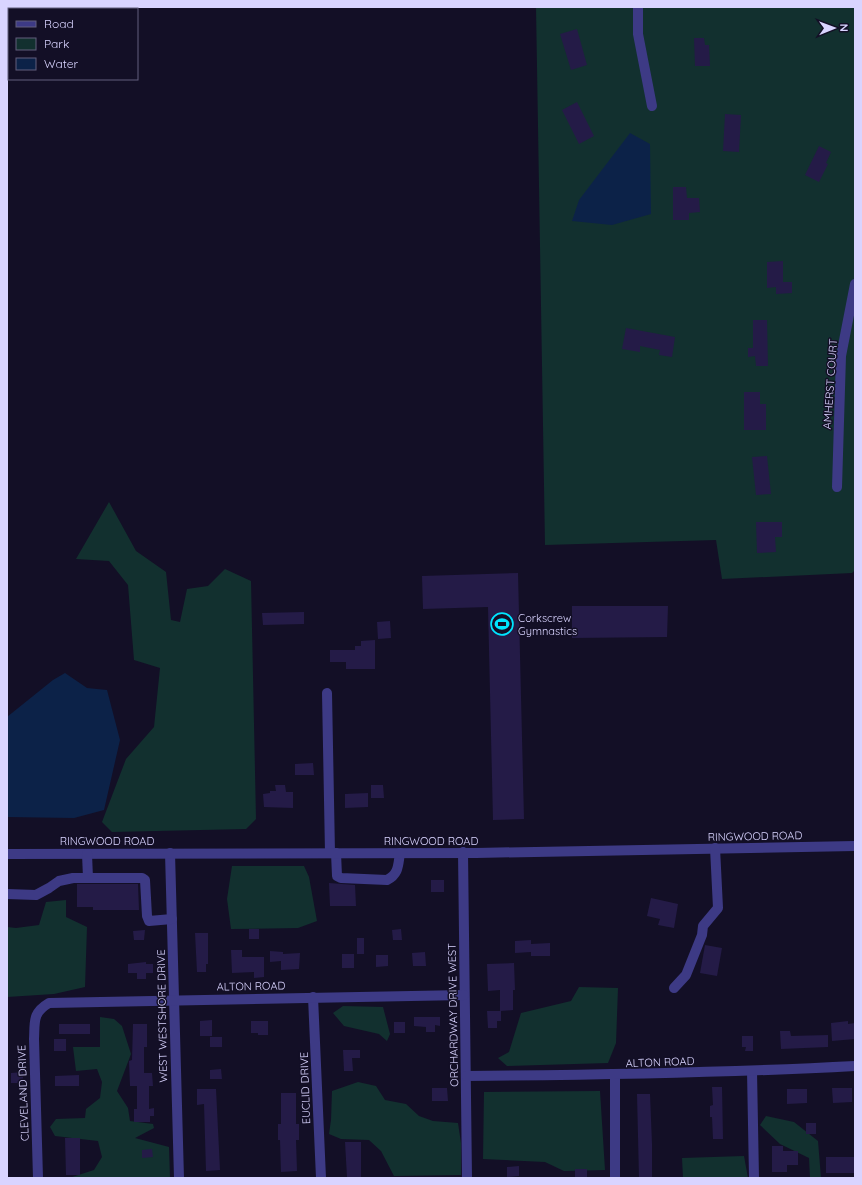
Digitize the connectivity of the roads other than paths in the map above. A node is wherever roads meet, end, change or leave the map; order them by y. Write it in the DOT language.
graph roads {
  1 [pos="638,7"];
  2 [pos="652,106"];
  3 [pos="855,284"];
  4 [pos="837,487"];
  5 [pos="327,693"];
  6 [pos="855,846"];
  7 [pos="715,848"];
  8 [pos="463,852"];
  9 [pos="170,853"];
  10 [pos="333,853"];
  11 [pos="400,853"];
  12 [pos="7,854"];
  13 [pos="87,854"];
  14 [pos="88,878"];
  15 [pos="7,894"];
  16 [pos="172,918"];
  17 [pos="674,988"];
  18 [pos="464,995"];
  19 [pos="313,997"];
  20 [pos="173,1000"];
  21 [pos="40,1008"];
  22 [pos="855,1066"];
  23 [pos="752,1071"];
  24 [pos="615,1075"];
  25 [pos="466,1076"];
  26 [pos="38,1178"];
  27 [pos="179,1178"];
  28 [pos="321,1178"];
  29 [pos="467,1178"];
  30 [pos="615,1178"];
  31 [pos="754,1178"];
  1 -- 2 [label="street"];
  3 -- 4 [label="street, AMHERST COURT"];
  5 -- 10 [label="street"];
  6 -- 7 [label="street, RINGWOOD ROAD"];
  7 -- 8 [label="street, RINGWOOD ROAD"];
  7 -- 17 [label="street"];
  8 -- 11 [label="street, RINGWOOD ROAD"];
  8 -- 18 [label="street, ORCHARDWAY DRIVE WEST"];
  9 -- 10 [label="street, RINGWOOD ROAD"];
  9 -- 13 [label="street, RINGWOOD ROAD"];
  9 -- 16 [label="street, WEST WESTSHORE DRIVE"];
  10 -- 11 [label="street, RINGWOOD ROAD"];
  10 -- 11 [label="street"];
  12 -- 13 [label="street, RINGWOOD ROAD"];
  13 -- 14 [label="street"];
  14 -- 15 [label="street"];
  14 -- 16 [label="street"];
  16 -- 20 [label="street, WEST WESTSHORE DRIVE"];
  18 -- 19 [label="street, ALTON ROAD"];
  18 -- 25 [label="street, ORCHARDWAY DRIVE WEST"];
  19 -- 20 [label="street, ALTON ROAD"];
  19 -- 28 [label="street, EUCLID DRIVE"];
  20 -- 21 [label="street, ALTON ROAD"];
  20 -- 27 [label="street, WEST WESTSHORE DRIVE"];
  21 -- 26 [label="street, CLEVELAND DRIVE"];
  22 -- 23 [label="street, ALTON ROAD"];
  23 -- 24 [label="street, ALTON ROAD"];
  23 -- 31 [label="street"];
  24 -- 25 [label="street, ALTON ROAD"];
  24 -- 30 [label="street"];
  25 -- 29 [label="street, ORCHARDWAY DRIVE WEST"];
}
